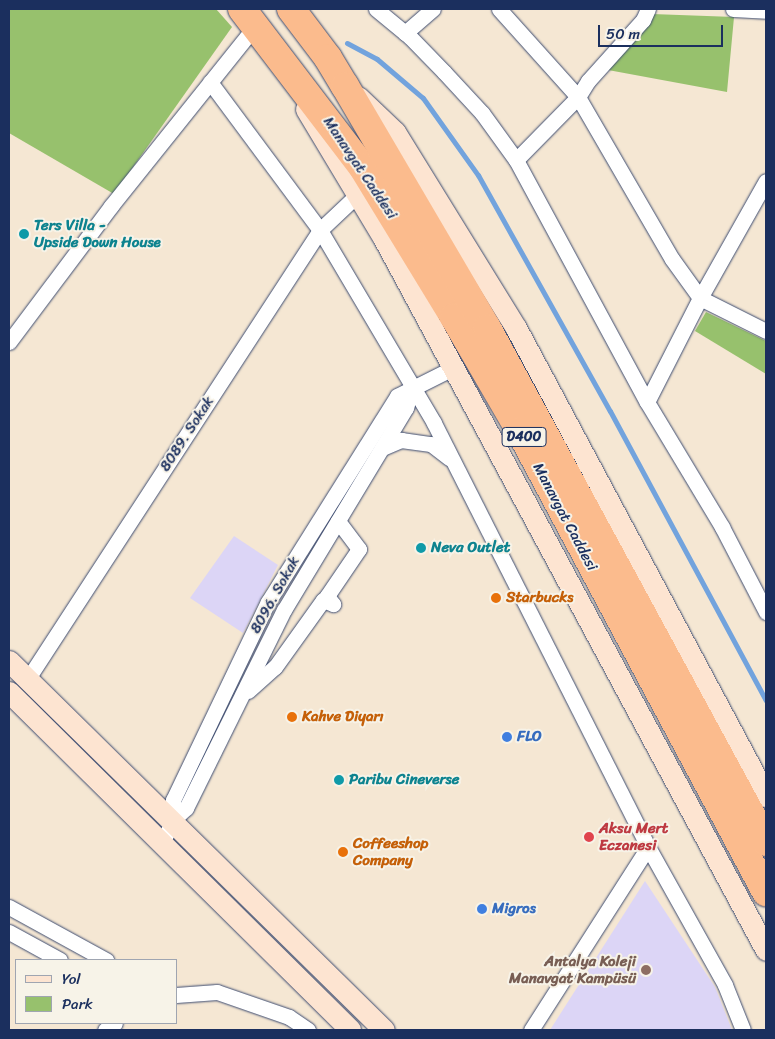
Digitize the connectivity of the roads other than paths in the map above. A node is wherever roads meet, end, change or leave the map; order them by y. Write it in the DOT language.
graph roads {
  1 [pos="291,9"];
  2 [pos="376,9"];
  3 [pos="433,9"];
  4 [pos="499,9"];
  5 [pos="648,9"];
  6 [pos="734,9"];
  7 [pos="766,11"];
  8 [pos="248,17"];
  9 [pos="405,33"];
  10 [pos="290,70"];
  11 [pos="210,82"];
  12 [pos="345,86"];
  13 [pos="578,97"];
  14 [pos="516,160"];
  15 [pos="766,169"];
  16 [pos="766,181"];
  17 [pos="357,195"];
  18 [pos="320,230"];
  19 [pos="700,298"];
  20 [pos="766,331"];
  21 [pos="9,342"];
  22 [pos="453,368"];
  23 [pos="413,389"];
  24 [pos="647,402"];
  25 [pos="382,448"];
  26 [pos="453,462"];
  27 [pos="338,521"];
  28 [pos="765,602"];
  29 [pos="9,661"];
  30 [pos="27,680"];
  31 [pos="241,697"];
  32 [pos="11,699"];
  33 [pos="766,796"];
  34 [pos="173,820"];
  35 [pos="766,842"];
  36 [pos="161,845"];
  37 [pos="648,848"];
  38 [pos="766,891"];
  39 [pos="9,907"];
  40 [pos="9,932"];
  41 [pos="763,944"];
  42 [pos="58,959"];
  43 [pos="104,959"];
  44 [pos="766,962"];
  45 [pos="178,995"];
  46 [pos="308,1030"];
  47 [pos="350,1030"];
  48 [pos="384,1030"];
  49 [pos="531,1030"];
  50 [pos="743,1030"];
  1 -- 12 [label="highway, Manavgat Caddesi / D400"];
  2 -- 9 [label="street"];
  3 -- 9 [label="street"];
  4 -- 13 [label="street"];
  5 -- 13 [label="street"];
  6 -- 7 [label="street"];
  8 -- 10 [label="highway, Manavgat Caddesi / D400"];
  8 -- 11 [label="street"];
  9 -- 14 [label="street"];
  10 -- 17 [label="street"];
  10 -- 38 [label="highway, Manavgat Caddesi / D400"];
  11 -- 18 [label="street"];
  11 -- 21 [label="street"];
  12 -- 33 [label="street"];
  12 -- 35 [label="highway, Manavgat Caddesi / D400"];
  13 -- 14 [label="street"];
  13 -- 19 [label="street"];
  14 -- 24 [label="street"];
  15 -- 16 [label="street"];
  16 -- 19 [label="street"];
  17 -- 18 [label="street, 8089. Sokak"];
  17 -- 22 [label="street"];
  18 -- 23 [label="street"];
  18 -- 30 [label="street, 8089. Sokak"];
  19 -- 20 [label="street"];
  19 -- 24 [label="street"];
  22 -- 23 [label="street, 8096. Sokak"];
  22 -- 41 [label="street"];
  23 -- 25 [label="street, 8096. Sokak"];
  23 -- 26 [label="street"];
  23 -- 34 [label="street, 8096. Sokak"];
  24 -- 28 [label="street"];
  25 -- 26 [label="street"];
  25 -- 27 [label="street, 8096. Sokak"];
  26 -- 37 [label="street"];
  27 -- 31 [label="street, 8096. Sokak"];
  27 -- 31 [label="street"];
  29 -- 30 [label="street"];
  30 -- 34 [label="street"];
  31 -- 34 [label="street, 8096. Sokak"];
  32 -- 36 [label="street"];
  34 -- 36 [label="street, 8096. Sokak"];
  34 -- 48 [label="street"];
  36 -- 47 [label="street"];
  37 -- 49 [label="street"];
  37 -- 50 [label="street"];
  39 -- 43 [label="street"];
  40 -- 42 [label="street"];
  41 -- 44 [label="street"];
  45 -- 46 [label="street"];
}
